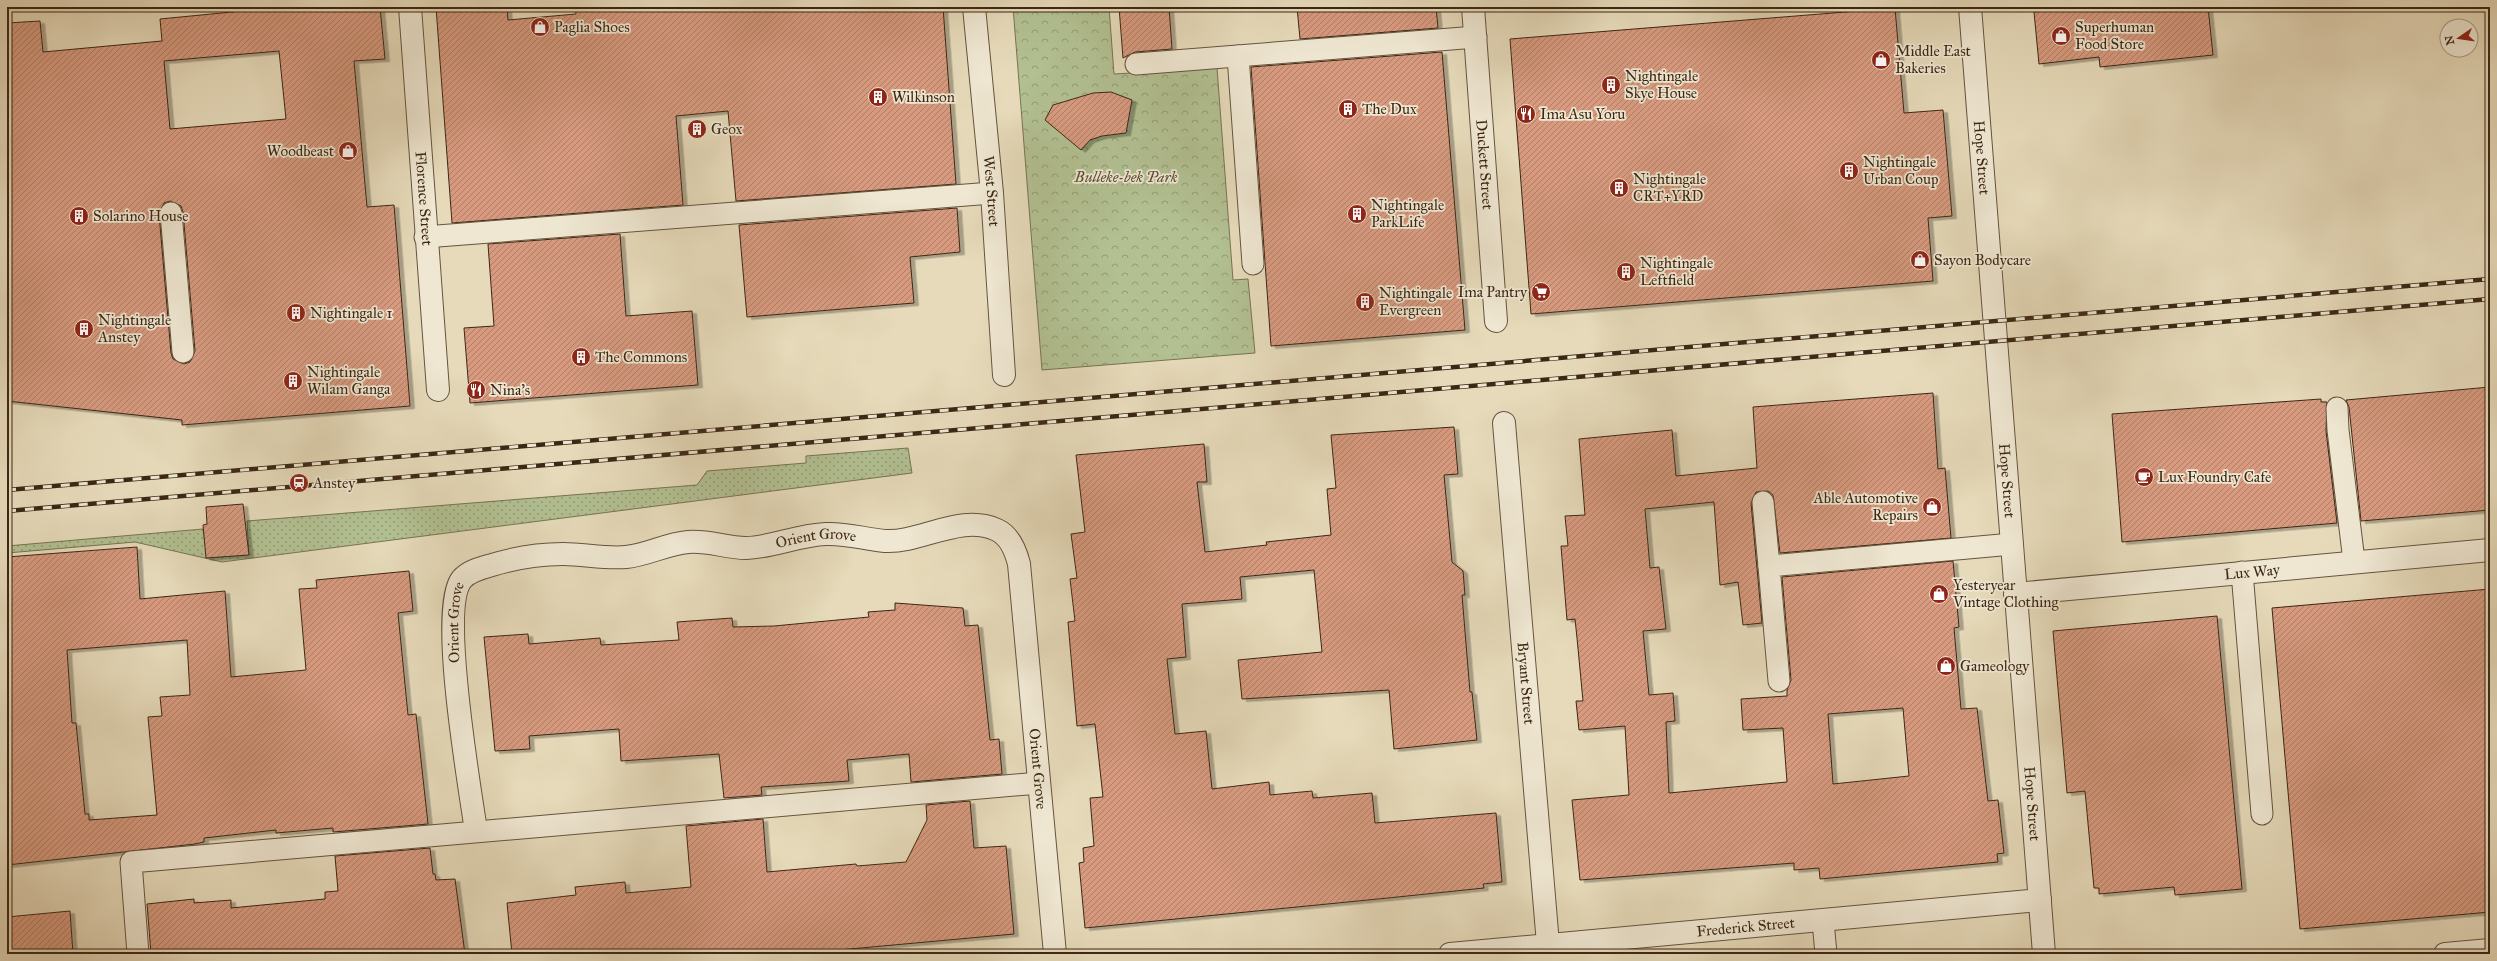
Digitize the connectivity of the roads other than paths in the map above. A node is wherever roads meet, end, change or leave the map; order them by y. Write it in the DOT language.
graph roads {
  1 [pos="410,7"];
  2 [pos="974,7"];
  3 [pos="1473,7"];
  4 [pos="1970,7"];
  5 [pos="1476,38"];
  6 [pos="1238,56"];
  7 [pos="1136,64"];
  8 [pos="992,193"];
  9 [pos="171,213"];
  10 [pos="425,237"];
  11 [pos="1253,264"];
  12 [pos="1496,321"];
  13 [pos="183,352"];
  14 [pos="1004,376"];
  15 [pos="438,390"];
  16 [pos="2337,408"];
  17 [pos="1504,423"];
  18 [pos="1763,502"];
  19 [pos="2012,544"];
  20 [pos="2490,550"];
  21 [pos="2354,561"];
  22 [pos="1769,566"];
  23 [pos="2242,572"];
  24 [pos="2015,594"];
  25 [pos="1779,681"];
  26 [pos="1039,783"];
  27 [pos="2262,814"];
  28 [pos="476,831"];
  29 [pos="2040,900"];
  30 [pos="1823,921"];
  31 [pos="1548,944"];
  32 [pos="2490,950"];
  33 [pos="138,954"];
  34 [pos="1055,954"];
  35 [pos="1450,954"];
  36 [pos="1826,954"];
  37 [pos="2044,954"];
  38 [pos="2445,954"];
  1 -- 10 [label="street, Florence Street"];
  2 -- 8 [label="street, West Street"];
  3 -- 5 [label="street, Duckett Street"];
  4 -- 19 [label="street, Hope Street"];
  5 -- 6 [label="lane"];
  5 -- 12 [label="street, Duckett Street"];
  6 -- 7 [label="lane"];
  6 -- 11 [label="lane"];
  8 -- 10 [label="lane"];
  8 -- 14 [label="street, West Street"];
  9 -- 13 [label="lane"];
  10 -- 15 [label="street, Florence Street"];
  16 -- 21 [label="lane"];
  17 -- 31 [label="street, Bryant Street"];
  18 -- 22 [label="lane"];
  19 -- 22 [label="lane"];
  19 -- 24 [label="street, Hope Street"];
  20 -- 21 [label="street, Lux Way"];
  21 -- 23 [label="street, Lux Way"];
  22 -- 25 [label="lane"];
  23 -- 24 [label="street, Lux Way"];
  23 -- 27 [label="lane"];
  24 -- 29 [label="street, Hope Street"];
  26 -- 28 [label="lane"];
  26 -- 28 [label="street, Orient Grove"];
  26 -- 34 [label="street, Orient Grove"];
  28 -- 33 [label="lane"];
  29 -- 30 [label="street, Frederick Street"];
  29 -- 37 [label="street, Hope Street"];
  30 -- 31 [label="street, Frederick Street"];
  30 -- 36 [label="lane"];
  31 -- 35 [label="street, Frederick Street"];
  32 -- 38 [label="street"];
}
